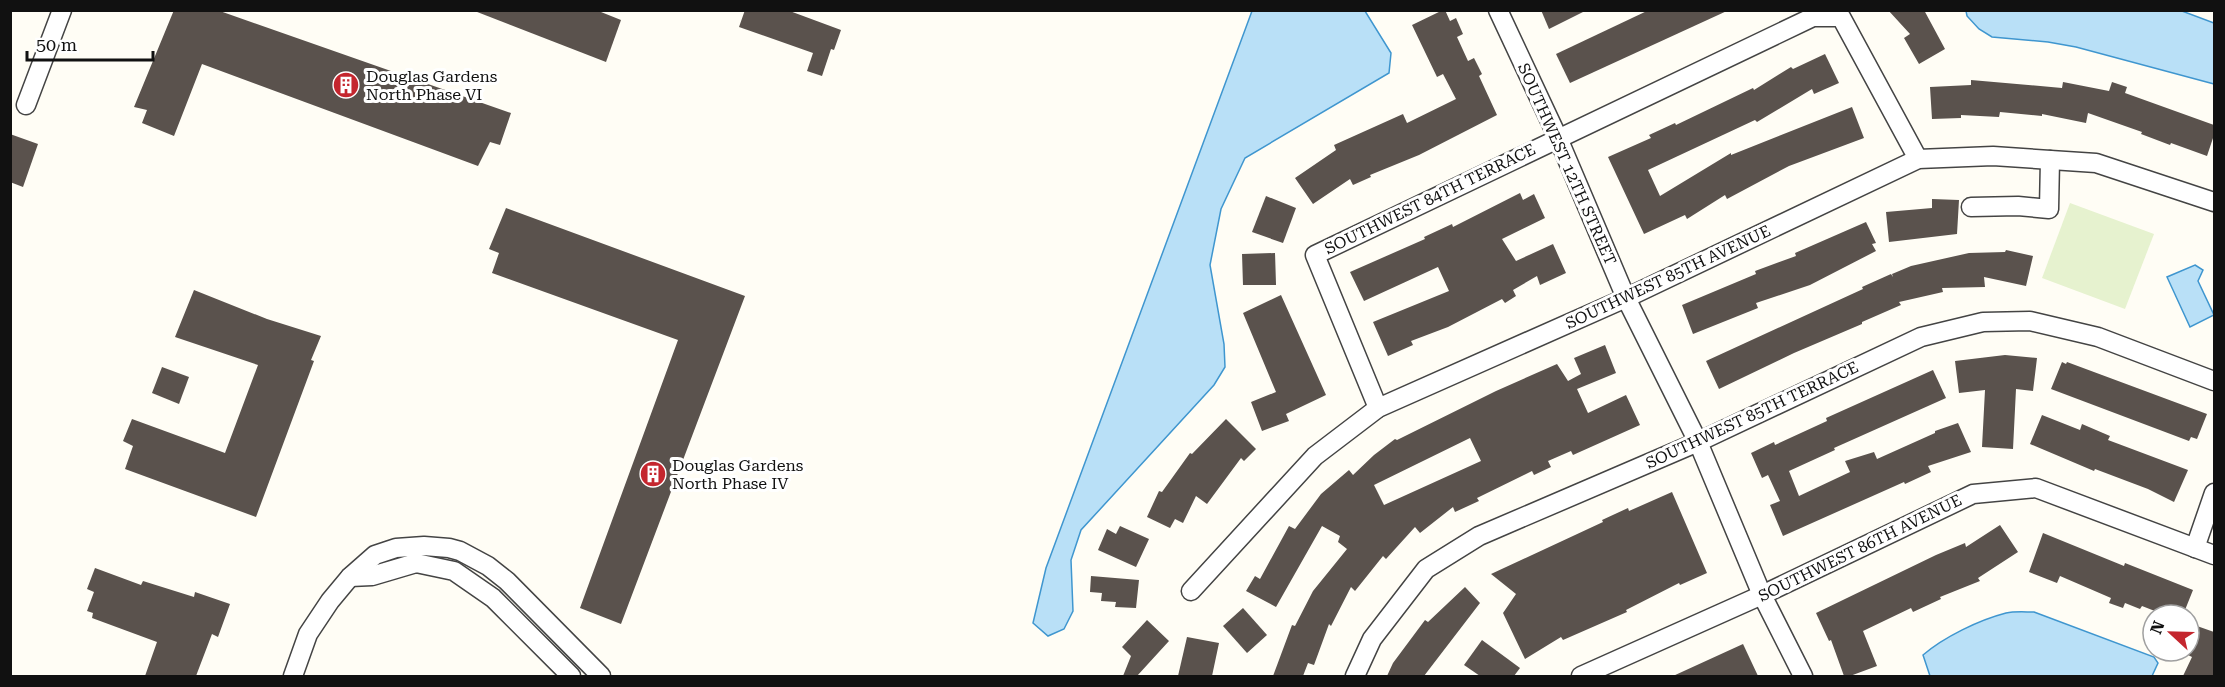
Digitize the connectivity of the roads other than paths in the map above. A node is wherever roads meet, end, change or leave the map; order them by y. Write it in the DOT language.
graph roads {
  1 [pos="62,10"];
  2 [pos="1498,10"];
  3 [pos="26,105"];
  4 [pos="1558,138"];
  5 [pos="1918,159"];
  6 [pos="2050,160"];
  7 [pos="2214,202"];
  8 [pos="1971,207"];
  9 [pos="1626,298"];
  10 [pos="2214,381"];
  11 [pos="1378,408"];
  12 [pos="1698,442"];
  13 [pos="2214,493"];
  14 [pos="2195,548"];
  15 [pos="425,555"];
  16 [pos="2214,555"];
  17 [pos="1191,591"];
  18 [pos="1762,595"];
  19 [pos="292,676"];
  20 [pos="570,676"];
  21 [pos="601,676"];
  22 [pos="1355,676"];
  23 [pos="1581,676"];
  24 [pos="1803,676"];
  1 -- 3 [label="street"];
  2 -- 4 [label="street, SOUTHWEST 12TH STREET"];
  4 -- 5 [label="street, SOUTHWEST 84TH TERRACE"];
  4 -- 9 [label="street, SOUTHWEST 12TH STREET"];
  4 -- 11 [label="street, SOUTHWEST 84TH TERRACE"];
  5 -- 6 [label="street, SOUTHWEST 85TH AVENUE"];
  5 -- 9 [label="street, SOUTHWEST 85TH AVENUE"];
  6 -- 7 [label="street, SOUTHWEST 85TH AVENUE"];
  6 -- 8 [label="street"];
  9 -- 11 [label="street, SOUTHWEST 85TH AVENUE"];
  9 -- 12 [label="street, SOUTHWEST 12TH STREET"];
  10 -- 12 [label="street, SOUTHWEST 85TH TERRACE"];
  11 -- 17 [label="street, SOUTHWEST 85TH AVENUE"];
  12 -- 18 [label="street, SOUTHWEST 12TH STREET"];
  12 -- 22 [label="street, SOUTHWEST 85TH TERRACE"];
  13 -- 14 [label="street"];
  14 -- 16 [label="street, SOUTHWEST 86TH AVENUE"];
  14 -- 18 [label="street, SOUTHWEST 86TH AVENUE"];
  15 -- 19 [label="street"];
  15 -- 20 [label="street"];
  15 -- 21 [label="street"];
  18 -- 23 [label="street, SOUTHWEST 86TH AVENUE"];
  18 -- 24 [label="street, SOUTHWEST 12TH STREET"];
}
